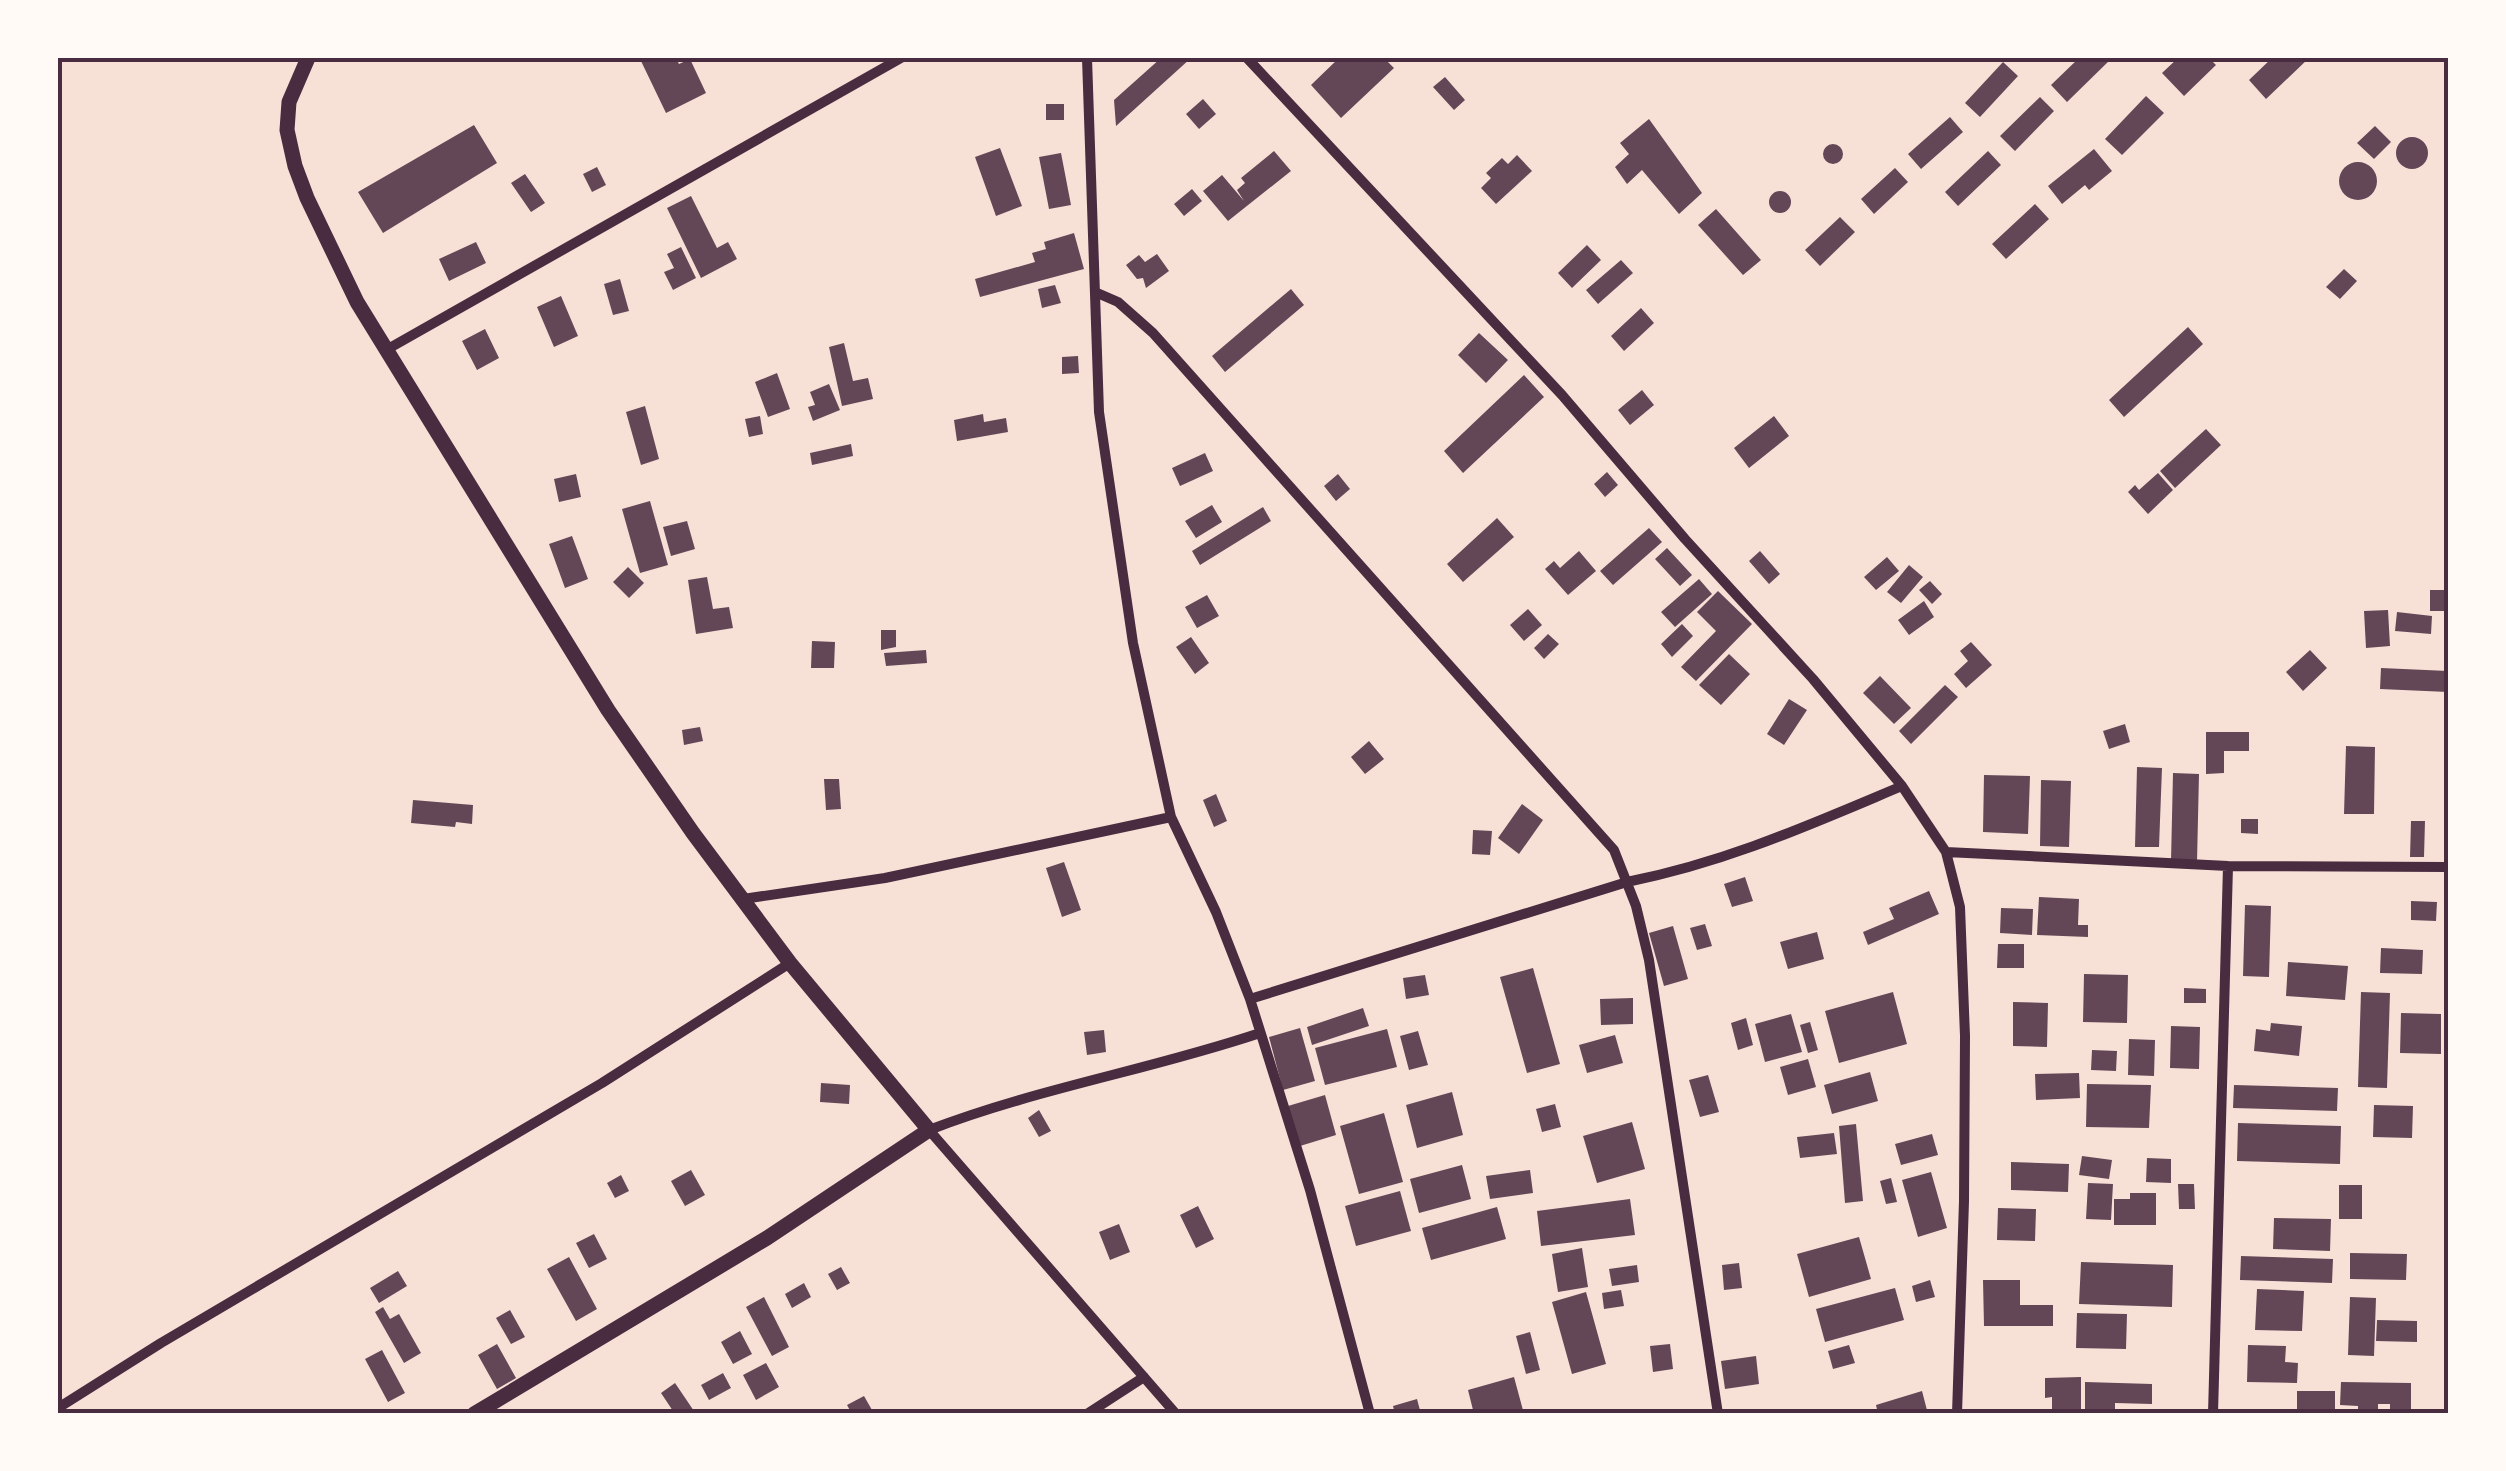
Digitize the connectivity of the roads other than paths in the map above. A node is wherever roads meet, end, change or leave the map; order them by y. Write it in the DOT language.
graph roads {
  1 [pos="308,58"];
  2 [pos="901,58"];
  3 [pos="1086,58"];
  4 [pos="1247,58"];
  5 [pos="1095,292"];
  6 [pos="386,350"];
  7 [pos="1902,786"];
  8 [pos="1171,817"];
  9 [pos="1946,852"];
  10 [pos="2228,866"];
  11 [pos="2448,867"];
  12 [pos="1627,882"];
  13 [pos="743,899"];
  14 [pos="790,963"];
  15 [pos="1250,999"];
  16 [pos="1260,1034"];
  17 [pos="929,1130"];
  18 [pos="1144,1377"];
  19 [pos="58,1408"];
  20 [pos="474,1414"];
  21 [pos="1087,1414"];
  22 [pos="1176,1414"];
  23 [pos="1370,1414"];
  24 [pos="1718,1414"];
  25 [pos="1957,1414"];
  26 [pos="2213,1414"];
  1 -- 6 [label="street"];
  2 -- 6 [label="street"];
  3 -- 5 [label="street"];
  4 -- 7 [label="street"];
  5 -- 8 [label="street"];
  5 -- 12 [label="street"];
  6 -- 13 [label="street"];
  7 -- 9 [label="street"];
  7 -- 12 [label="street"];
  8 -- 13 [label="street"];
  8 -- 15 [label="street"];
  9 -- 10 [label="street"];
  9 -- 25 [label="street"];
  10 -- 11 [label="street"];
  10 -- 26 [label="street"];
  12 -- 15 [label="street"];
  12 -- 24 [label="street"];
  13 -- 14 [label="street"];
  14 -- 17 [label="street"];
  14 -- 19 [label="street"];
  15 -- 16 [label="street"];
  16 -- 17 [label="street"];
  16 -- 23 [label="street"];
  17 -- 18 [label="street"];
  17 -- 20 [label="street"];
  18 -- 21 [label="street"];
  18 -- 22 [label="street"];
}
